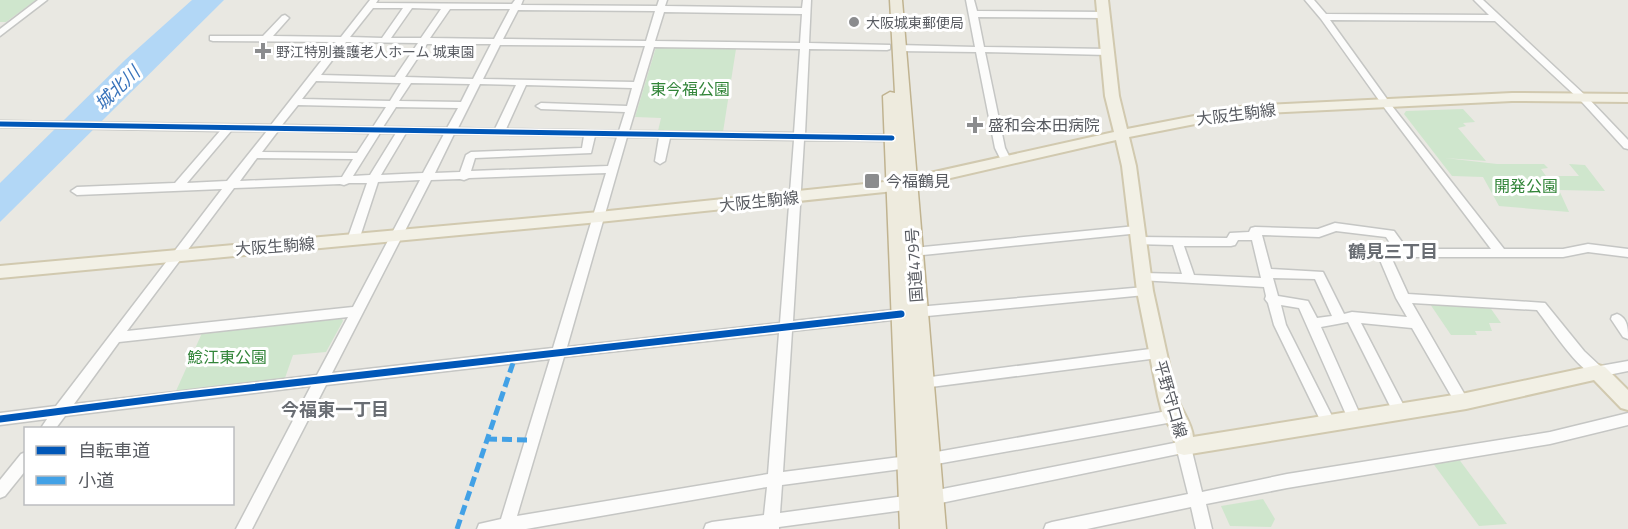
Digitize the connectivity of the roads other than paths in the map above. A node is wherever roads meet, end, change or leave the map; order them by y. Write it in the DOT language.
graph roads {
  1 [pos="43,0"];
  2 [pos="720,0"];
  3 [pos="763,0"];
  4 [pos="807,0"];
  5 [pos="885,0"];
  6 [pos="896,0"];
  7 [pos="970,0"];
  8 [pos="1309,0"];
  9 [pos="1478,0"];
  10 [pos="373,2"];
  11 [pos="481,3"];
  12 [pos="446,4"];
  13 [pos="517,4"];
  14 [pos="661,5"];
  15 [pos="409,6"];
  16 [pos="1103,7"];
  17 [pos="718,11"];
  18 [pos="806,11"];
  19 [pos="762,12"];
  20 [pos="973,14"];
  21 [pos="1324,17"];
  22 [pos="285,18"];
  23 [pos="1497,18"];
  24 [pos="0,33"];
  25 [pos="213,38"];
  26 [pos="265,39"];
  27 [pos="344,40"];
  28 [pos="385,40"];
  29 [pos="424,41"];
  30 [pos="498,43"];
  31 [pos="650,45"];
  32 [pos="805,47"];
  33 [pos="892,48"];
  34 [pos="980,50"];
  35 [pos="1108,52"];
  36 [pos="315,78"];
  37 [pos="403,80"];
  38 [pos="476,82"];
  39 [pos="522,83"];
  40 [pos="638,85"];
  41 [pos="1628,86"];
  42 [pos="1570,88"];
  43 [pos="1512,97"];
  44 [pos="1628,98"];
  45 [pos="1584,99"];
  46 [pos="296,102"];
  47 [pos="1385,103"];
  48 [pos="393,104"];
  49 [pos="465,105"];
  50 [pos="541,106"];
  51 [pos="632,109"];
  52 [pos="0,124"];
  53 [pos="228,128"];
  54 [pos="276,128"];
  55 [pos="376,130"];
  56 [pos="403,130"];
  57 [pos="451,131"];
  58 [pos="499,132"];
  59 [pos="590,134"];
  60 [pos="623,135"];
  61 [pos="665,135"];
  62 [pos="1124,135"];
  63 [pos="799,137"];
  64 [pos="892,138"];
  65 [pos="1628,146"];
  66 [pos="255,155"];
  67 [pos="361,156"];
  68 [pos="1006,160"];
  69 [pos="660,161"];
  70 [pos="613,169"];
  71 [pos="464,177"];
  72 [pos="428,178"];
  73 [pos="373,180"];
  74 [pos="344,182"];
  75 [pos="902,185"];
  76 [pos="231,186"];
  77 [pos="178,187"];
  78 [pos="77,191"];
  79 [pos="796,197"];
  80 [pos="599,217"];
  81 [pos="1255,231"];
  82 [pos="1137,235"];
  83 [pos="398,236"];
  84 [pos="353,240"];
  85 [pos="1177,241"];
  86 [pos="913,252"];
  87 [pos="1500,252"];
  88 [pos="1628,253"];
  89 [pos="177,254"];
  90 [pos="1404,254"];
  91 [pos="0,272"];
  92 [pos="1266,278"];
  93 [pos="1189,279"];
  94 [pos="1144,284"];
  95 [pos="1402,298"];
  96 [pos="1271,299"];
  97 [pos="358,311"];
  98 [pos="909,313"];
  99 [pos="1346,318"];
  100 [pos="1617,319"];
  101 [pos="1415,322"];
  102 [pos="1313,324"];
  103 [pos="786,328"];
  104 [pos="1628,334"];
  105 [pos="118,337"];
  106 [pos="1158,353"];
  107 [pos="558,354"];
  108 [pos="1628,366"];
  109 [pos="1598,372"];
  110 [pos="322,380"];
  111 [pos="923,382"];
  112 [pos="1462,402"];
  113 [pos="1628,402"];
  114 [pos="61,412"];
  115 [pos="1400,412"];
  116 [pos="1173,416"];
  117 [pos="0,419"];
  118 [pos="1355,419"];
  119 [pos="1628,419"];
  120 [pos="1329,424"];
  121 [pos="50,427"];
  122 [pos="1184,447"];
  123 [pos="931,459"];
  124 [pos="24,461"];
  125 [pos="910,462"];
  126 [pos="776,479"];
  127 [pos="0,491"];
  128 [pos="932,497"];
  129 [pos="1197,500"];
  130 [pos="912,502"];
  131 [pos="771,525"];
  132 [pos="506,527"];
  133 [pos="1069,528"];
  134 [pos="244,529"];
  135 [pos="484,529"];
  136 [pos="712,529"];
  137 [pos="912,529"];
  138 [pos="934,529"];
  139 [pos="1052,529"];
  140 [pos="1204,529"];
  1 -- 24 [label="street"];
  2 -- 17 [label="street"];
  3 -- 19 [label="street"];
  4 -- 18 [label="street"];
  5 -- 33 [label="highway, 国道479号"];
  6 -- 33 [label="highway, 国道479号"];
  7 -- 20 [label="street"];
  8 -- 21 [label="street"];
  9 -- 23 [label="street"];
  10 -- 15 [label="street"];
  10 -- 27 [label="street"];
  11 -- 12 [label="street"];
  11 -- 13 [label="street"];
  12 -- 15 [label="street"];
  12 -- 29 [label="street"];
  13 -- 14 [label="street"];
  13 -- 30 [label="street"];
  14 -- 17 [label="street"];
  14 -- 31 [label="street"];
  15 -- 28 [label="street"];
  16 -- 20 [label="street"];
  16 -- 35 [label="main road, 平野守口線"];
  17 -- 19 [label="street"];
  18 -- 19 [label="street"];
  18 -- 32 [label="street"];
  20 -- 34 [label="street"];
  21 -- 23 [label="street"];
  21 -- 47 [label="street"];
  22 -- 26 [label="street"];
  23 -- 42 [label="street"];
  25 -- 26 [label="street"];
  26 -- 27 [label="street"];
  27 -- 28 [label="street"];
  27 -- 36 [label="street"];
  28 -- 29 [label="street"];
  29 -- 30 [label="street"];
  29 -- 37 [label="street"];
  30 -- 31 [label="street"];
  30 -- 38 [label="street"];
  31 -- 32 [label="street"];
  31 -- 40 [label="street"];
  32 -- 33 [label="street"];
  32 -- 63 [label="street"];
  33 -- 34 [label="street"];
  33 -- 64 [label="highway, 国道479号"];
  33 -- 75 [label="highway, 国道479号"];
  34 -- 35 [label="street"];
  34 -- 68 [label="street"];
  35 -- 62 [label="main road, 平野守口線"];
  36 -- 37 [label="street"];
  36 -- 46 [label="street"];
  37 -- 38 [label="street"];
  37 -- 48 [label="street"];
  38 -- 39 [label="street"];
  38 -- 49 [label="street"];
  39 -- 40 [label="street"];
  39 -- 58 [label="street"];
  40 -- 51 [label="street"];
  41 -- 42 [label="main road, 大阪生駒線"];
  42 -- 43 [label="main road, 大阪生駒線"];
  42 -- 45 [label="street"];
  43 -- 45 [label="main road, 大阪生駒線"];
  43 -- 47 [label="main road, 大阪生駒線"];
  44 -- 45 [label="main road, 大阪生駒線"];
  45 -- 65 [label="street"];
  46 -- 48 [label="street"];
  46 -- 54 [label="street"];
  47 -- 62 [label="main road, 大阪生駒線"];
  47 -- 87 [label="street"];
  48 -- 49 [label="street"];
  48 -- 55 [label="street"];
  49 -- 57 [label="street"];
  50 -- 51 [label="street"];
  51 -- 60 [label="street"];
  52 -- 53 [label="street"];
  53 -- 54 [label="street"];
  53 -- 77 [label="street"];
  54 -- 55 [label="street"];
  54 -- 66 [label="street"];
  55 -- 56 [label="street"];
  55 -- 67 [label="street"];
  56 -- 57 [label="street"];
  56 -- 73 [label="street"];
  57 -- 58 [label="street"];
  57 -- 72 [label="street"];
  58 -- 59 [label="street"];
  59 -- 60 [label="street"];
  59 -- 71 [label="street"];
  60 -- 61 [label="street"];
  60 -- 70 [label="street"];
  61 -- 63 [label="street"];
  61 -- 69 [label="street"];
  62 -- 68 [label="main road, 大阪生駒線"];
  62 -- 82 [label="main road, 平野守口線"];
  63 -- 64 [label="street"];
  63 -- 79 [label="street"];
  64 -- 75 [label="highway, 国道479号"];
  66 -- 67 [label="street"];
  66 -- 76 [label="street"];
  67 -- 74 [label="street"];
  68 -- 75 [label="main road, 大阪生駒線"];
  70 -- 71 [label="street"];
  70 -- 80 [label="street"];
  71 -- 72 [label="street"];
  72 -- 73 [label="street"];
  72 -- 83 [label="street"];
  73 -- 74 [label="street"];
  73 -- 84 [label="street"];
  74 -- 76 [label="street"];
  75 -- 79 [label="main road, 大阪生駒線"];
  75 -- 86 [label="highway, 国道479号"];
  75 -- 98 [label="highway, 国道479号"];
  76 -- 77 [label="street"];
  76 -- 89 [label="street"];
  77 -- 78 [label="street"];
  79 -- 80 [label="main road, 大阪生駒線"];
  79 -- 103 [label="street"];
  80 -- 83 [label="main road, 大阪生駒線"];
  80 -- 107 [label="street"];
  81 -- 85 [label="street"];
  81 -- 90 [label="street"];
  81 -- 92 [label="street"];
  82 -- 85 [label="street"];
  82 -- 86 [label="street"];
  82 -- 94 [label="main road, 平野守口線"];
  83 -- 84 [label="main road, 大阪生駒線"];
  83 -- 97 [label="street"];
  84 -- 89 [label="main road, 大阪生駒線"];
  85 -- 93 [label="street"];
  86 -- 98 [label="highway, 国道479号"];
  87 -- 88 [label="street"];
  87 -- 90 [label="street"];
  89 -- 91 [label="main road, 大阪生駒線"];
  89 -- 105 [label="street"];
  90 -- 95 [label="street"];
  92 -- 93 [label="street"];
  92 -- 96 [label="street"];
  92 -- 99 [label="street"];
  93 -- 94 [label="street"];
  94 -- 98 [label="street"];
  94 -- 106 [label="main road, 平野守口線"];
  95 -- 101 [label="street"];
  95 -- 109 [label="street"];
  96 -- 102 [label="street"];
  96 -- 120 [label="street"];
  97 -- 105 [label="street"];
  97 -- 110 [label="street"];
  98 -- 103 [label="street"];
  98 -- 111 [label="highway, 国道479号"];
  98 -- 125 [label="highway, 国道479号"];
  99 -- 101 [label="street"];
  99 -- 102 [label="street"];
  99 -- 115 [label="street"];
  100 -- 104 [label="street"];
  101 -- 112 [label="street"];
  102 -- 118 [label="street"];
  103 -- 107 [label="street"];
  103 -- 126 [label="street"];
  105 -- 114 [label="street"];
  106 -- 111 [label="street"];
  106 -- 116 [label="main road, 平野守口線"];
  107 -- 110 [label="street"];
  107 -- 132 [label="street"];
  108 -- 109 [label="street"];
  109 -- 112 [label="main road, 平野守口線"];
  109 -- 113 [label="main road"];
  110 -- 114 [label="street"];
  110 -- 134 [label="street"];
  111 -- 123 [label="highway, 国道479号"];
  112 -- 115 [label="main road, 平野守口線"];
  114 -- 117 [label="street"];
  114 -- 121 [label="street"];
  115 -- 118 [label="main road, 平野守口線"];
  116 -- 122 [label="main road, 平野守口線"];
  116 -- 123 [label="street"];
  118 -- 120 [label="main road, 平野守口線"];
  119 -- 129 [label="street"];
  120 -- 122 [label="main road, 平野守口線"];
  122 -- 128 [label="street"];
  122 -- 129 [label="street"];
  123 -- 125 [label="street"];
  123 -- 128 [label="highway, 国道479号"];
  124 -- 127 [label="street"];
  125 -- 126 [label="street"];
  125 -- 130 [label="highway, 国道479号"];
  126 -- 131 [label="street"];
  126 -- 132 [label="street"];
  128 -- 130 [label="street"];
  128 -- 138 [label="highway, 国道479号"];
  129 -- 133 [label="street"];
  129 -- 140 [label="street"];
  130 -- 131 [label="street"];
  130 -- 137 [label="highway, 国道479号"];
  131 -- 136 [label="street"];
  132 -- 135 [label="street"];
  133 -- 139 [label="street"];
}
